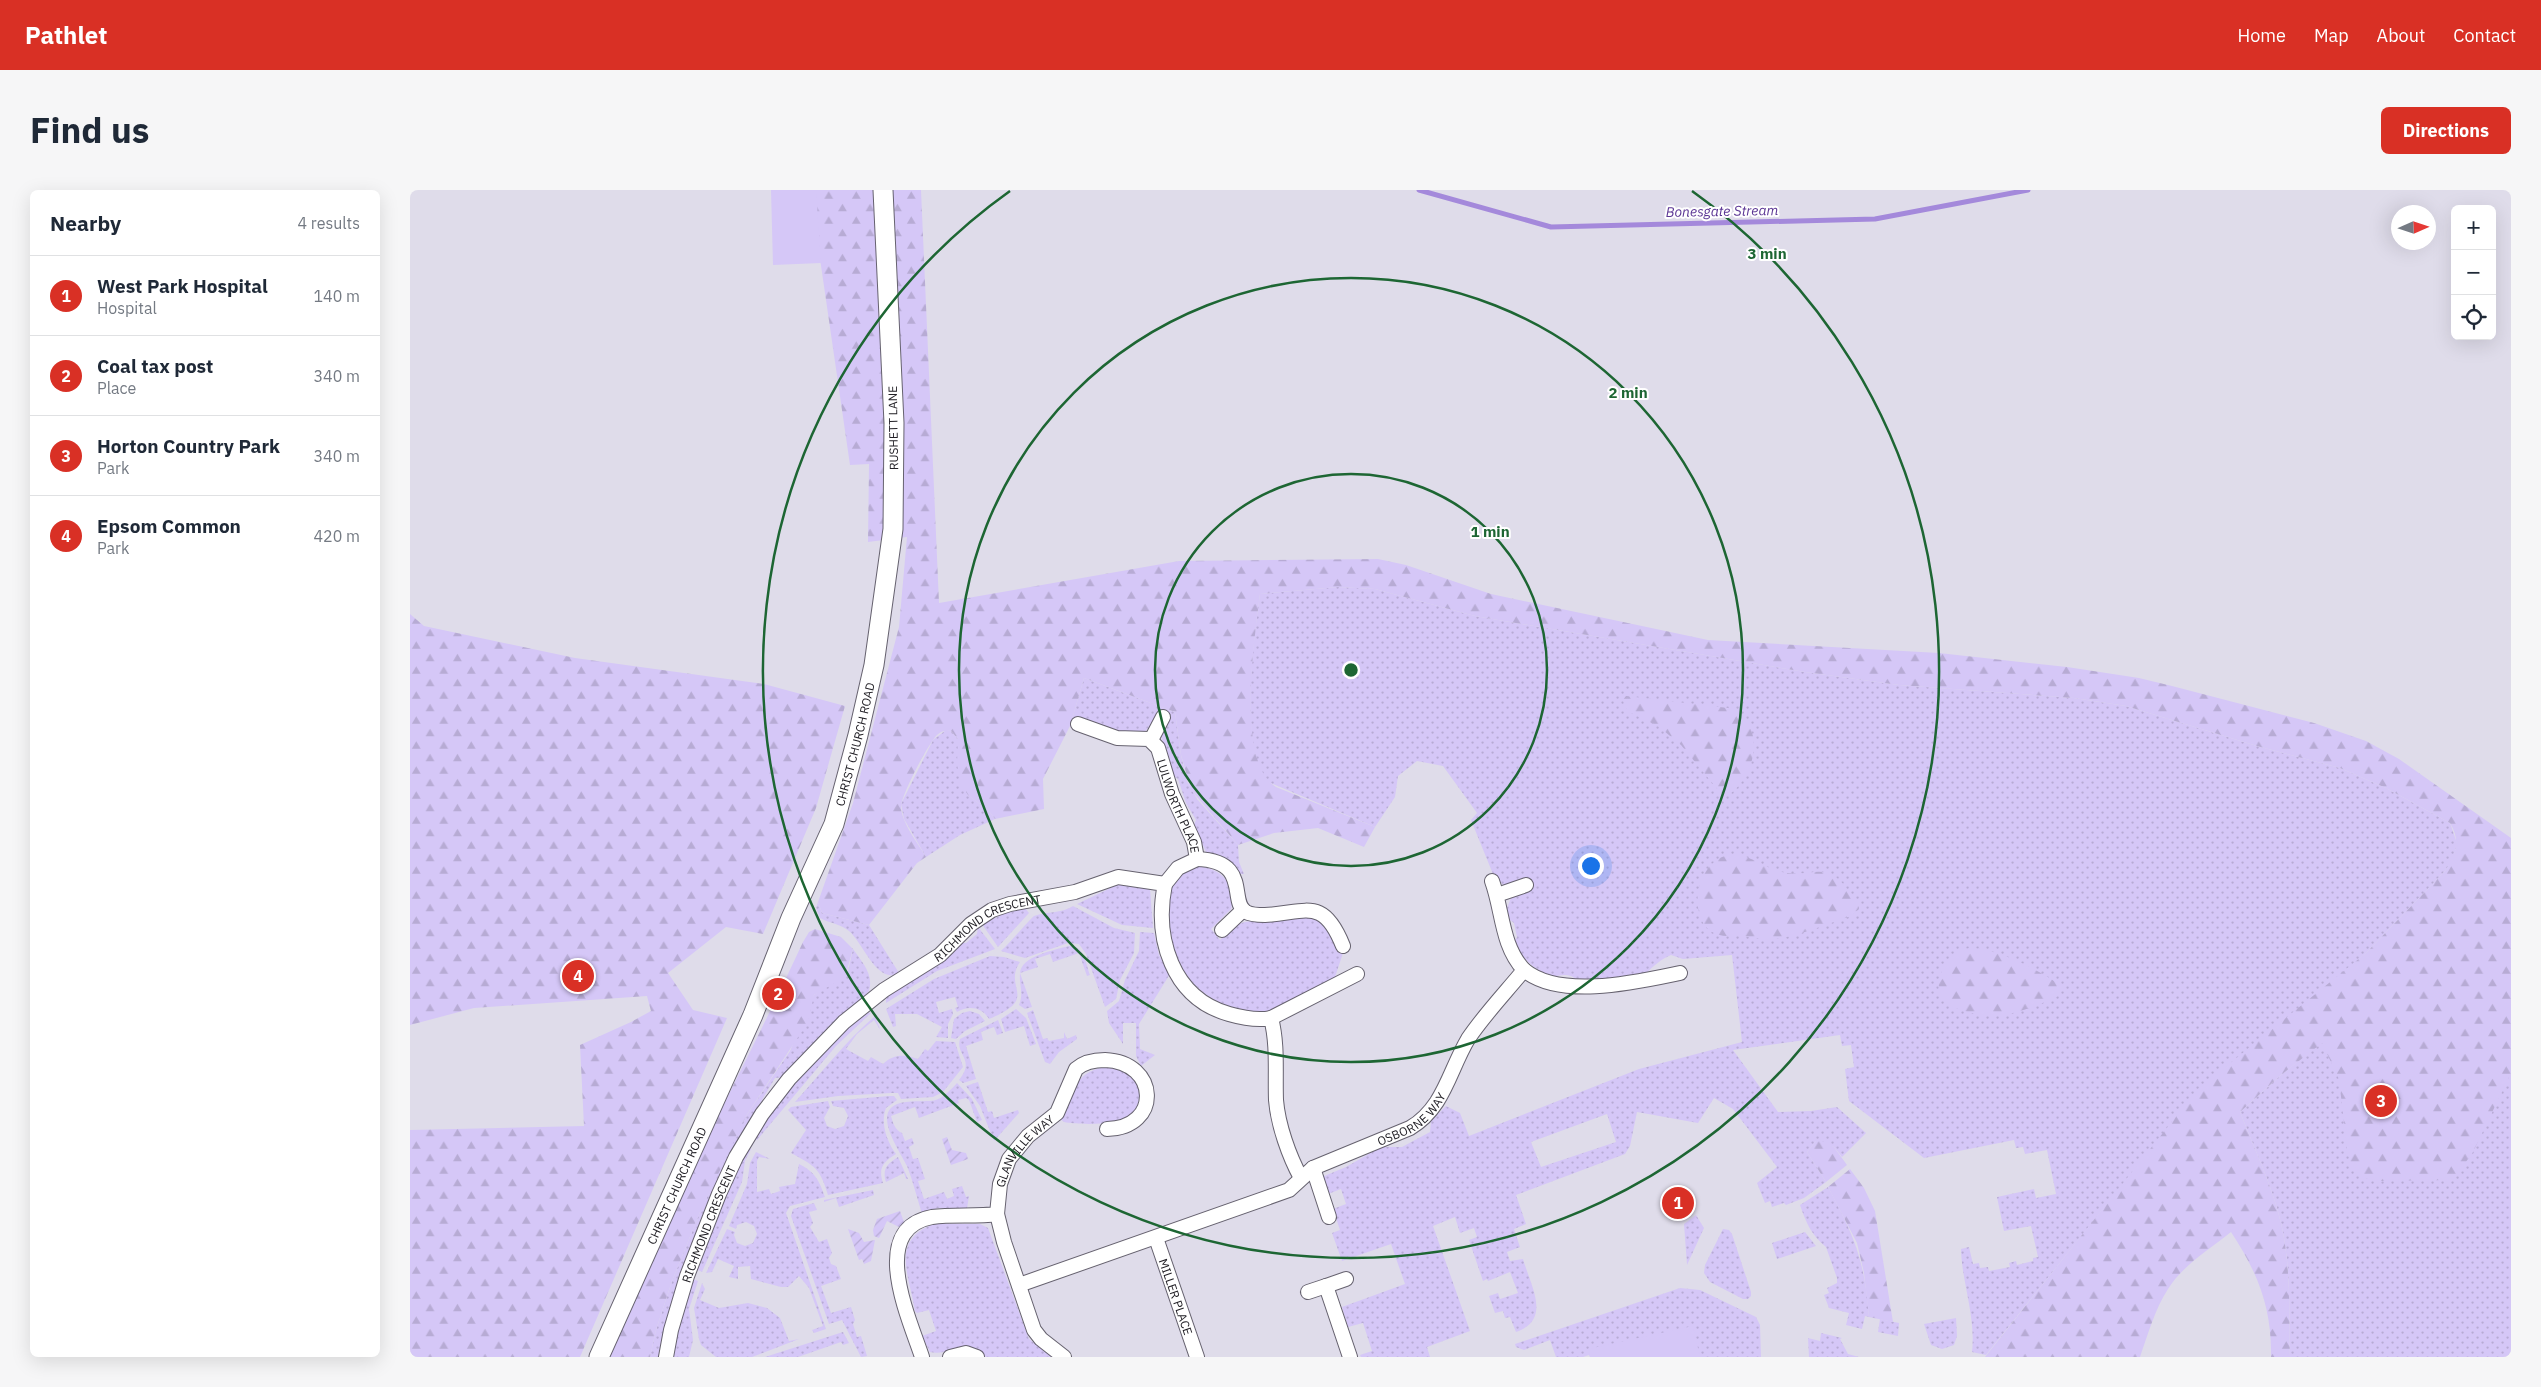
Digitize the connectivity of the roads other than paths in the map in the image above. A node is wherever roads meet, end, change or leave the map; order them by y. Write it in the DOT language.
graph roads {
  1 [pos="883,190"];
  2 [pos="874,665"];
  3 [pos="1163,717"];
  4 [pos="1078,724"];
  5 [pos="1151,740"];
  6 [pos="1197,859"];
  7 [pos="1492,881"];
  8 [pos="1166,884"];
  9 [pos="1526,885"];
  10 [pos="1497,895"];
  11 [pos="1243,910"];
  12 [pos="1222,930"];
  13 [pos="1343,946"];
  14 [pos="1524,970"];
  15 [pos="1680,973"];
  16 [pos="1357,974"];
  17 [pos="1271,1018"];
  18 [pos="1107,1129"];
  19 [pos="1313,1168"];
  20 [pos="1301,1178"];
  21 [pos="997,1214"];
  22 [pos="1329,1217"];
  23 [pos="1156,1238"];
  24 [pos="1346,1279"];
  25 [pos="1019,1285"];
  26 [pos="1326,1286"];
  27 [pos="1308,1292"];
  28 [pos="599,1357"];
  29 [pos="666,1357"];
  30 [pos="922,1357"];
  31 [pos="950,1357"];
  32 [pos="977,1357"];
  33 [pos="1064,1357"];
  34 [pos="1196,1357"];
  35 [pos="1350,1357"];
  1 -- 2 [label="main road, RUSHETT LANE"];
  2 -- 28 [label="main road, CHRIST CHURCH ROAD"];
  3 -- 5 [label="street"];
  4 -- 5 [label="street"];
  5 -- 6 [label="street, LULWORTH PLACE"];
  6 -- 8 [label="street, LULWORTH PLACE"];
  6 -- 11 [label="street, LULWORTH PLACE"];
  7 -- 10 [label="street"];
  8 -- 17 [label="street"];
  8 -- 29 [label="street, RICHMOND CRESCENT"];
  9 -- 10 [label="street"];
  10 -- 14 [label="street"];
  11 -- 12 [label="street"];
  11 -- 13 [label="street"];
  14 -- 15 [label="street"];
  14 -- 19 [label="street, OSBORNE WAY"];
  16 -- 17 [label="street"];
  17 -- 20 [label="street"];
  18 -- 21 [label="street, GLANVILLE WAY"];
  19 -- 20 [label="street, OSBORNE WAY"];
  19 -- 22 [label="street"];
  20 -- 23 [label="street, OSBORNE WAY"];
  21 -- 25 [label="street, GLANVILLE WAY"];
  21 -- 30 [label="street"];
  23 -- 25 [label="street"];
  23 -- 34 [label="street, MILLER PLACE"];
  24 -- 26 [label="street"];
  25 -- 33 [label="street, GLANVILLE WAY"];
  26 -- 27 [label="street"];
  26 -- 35 [label="street"];
  31 -- 32 [label="street"];
}
